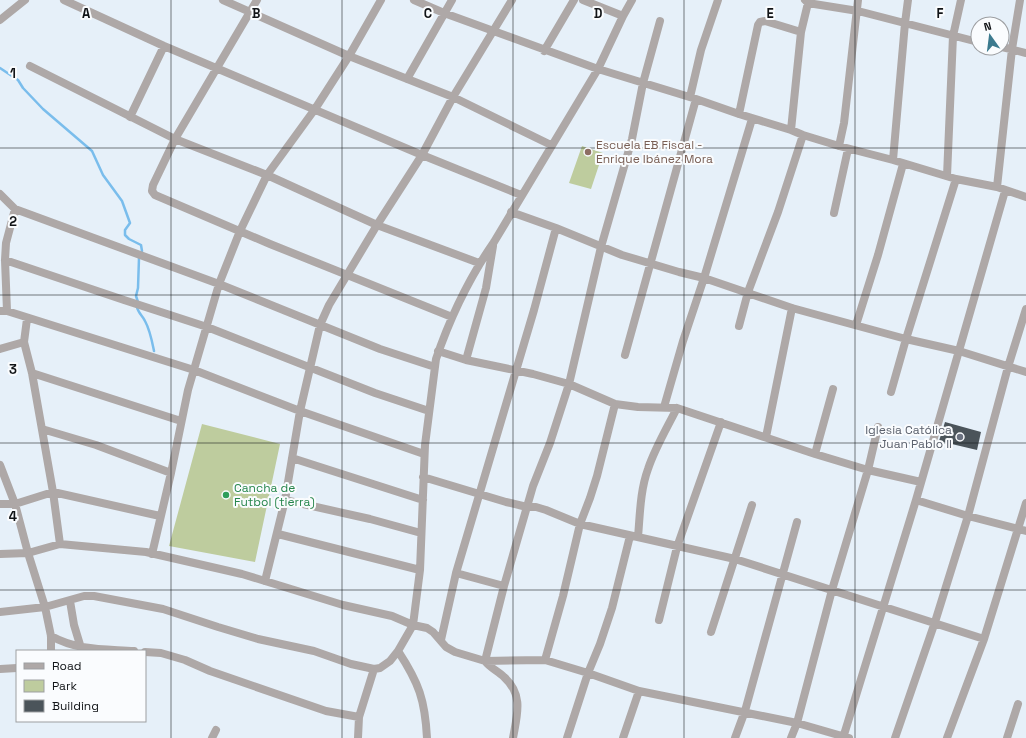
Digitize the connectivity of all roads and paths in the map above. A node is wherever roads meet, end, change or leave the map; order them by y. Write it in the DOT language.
graph roads {
  1 [pos="25,0"];
  2 [pos="64,0"];
  3 [pos="223,0"];
  4 [pos="256,0"];
  5 [pos="381,0"];
  6 [pos="414,0"];
  7 [pos="452,0"];
  8 [pos="512,0"];
  9 [pos="574,0"];
  10 [pos="583,0"];
  11 [pos="632,0"];
  12 [pos="718,0"];
  13 [pos="858,0"];
  14 [pos="908,0"];
  15 [pos="961,0"];
  16 [pos="1020,0"];
  17 [pos="806,1"];
  18 [pos="858,11"];
  19 [pos="250,12"];
  20 [pos="444,13"];
  21 [pos="623,16"];
  22 [pos="0,20"];
  23 [pos="660,21"];
  24 [pos="905,23"];
  25 [pos="494,30"];
  26 [pos="801,32"];
  27 [pos="953,36"];
  28 [pos="970,40"];
  29 [pos="164,46"];
  30 [pos="1012,49"];
  31 [pos="544,50"];
  32 [pos="1026,53"];
  33 [pos="349,56"];
  34 [pos="30,66"];
  35 [pos="217,68"];
  36 [pos="598,69"];
  37 [pos="407,79"];
  38 [pos="643,84"];
  39 [pos="453,97"];
  40 [pos="693,98"];
  41 [pos="315,109"];
  42 [pos="739,114"];
  43 [pos="130,117"];
  44 [pos="752,119"];
  45 [pos="791,130"];
  46 [pos="803,135"];
  47 [pos="174,139"];
  48 [pos="551,145"];
  49 [pos="839,146"];
  50 [pos="848,149"];
  51 [pos="422,155"];
  52 [pos="893,160"];
  53 [pos="903,164"];
  54 [pos="267,175"];
  55 [pos="947,176"];
  56 [pos="956,179"];
  57 [pos="997,187"];
  58 [pos="1005,191"];
  59 [pos="0,194"];
  60 [pos="521,195"];
  61 [pos="1026,197"];
  62 [pos="15,209"];
  63 [pos="511,212"];
  64 [pos="834,213"];
  65 [pos="377,225"];
  66 [pos="556,228"];
  67 [pos="240,231"];
  68 [pos="494,242"];
  69 [pos="601,247"];
  70 [pos="5,260"];
  71 [pos="479,263"];
  72 [pos="650,264"];
  73 [pos="347,275"];
  74 [pos="704,278"];
  75 [pos="219,284"];
  76 [pos="748,292"];
  77 [pos="792,308"];
  78 [pos="1026,309"];
  79 [pos="3,311"];
  80 [pos="452,317"];
  81 [pos="27,319"];
  82 [pos="320,325"];
  83 [pos="856,325"];
  84 [pos="739,326"];
  85 [pos="207,327"];
  86 [pos="906,339"];
  87 [pos="24,342"];
  88 [pos="0,349"];
  89 [pos="438,351"];
  90 [pos="959,351"];
  91 [pos="625,355"];
  92 [pos="466,360"];
  93 [pos="435,367"];
  94 [pos="1008,367"];
  95 [pos="309,368"];
  96 [pos="194,370"];
  97 [pos="516,370"];
  98 [pos="1026,372"];
  99 [pos="32,373"];
  100 [pos="569,384"];
  101 [pos="833,389"];
  102 [pos="891,392"];
  103 [pos="615,404"];
  104 [pos="664,407"];
  105 [pos="677,408"];
  106 [pos="300,411"];
  107 [pos="429,411"];
  108 [pos="181,421"];
  109 [pos="721,422"];
  110 [pos="878,427"];
  111 [pos="42,429"];
  112 [pos="766,437"];
  113 [pos="424,454"];
  114 [pos="815,454"];
  115 [pos="292,458"];
  116 [pos="0,465"];
  117 [pos="868,470"];
  118 [pos="171,473"];
  119 [pos="423,477"];
  120 [pos="921,482"];
  121 [pos="53,492"];
  122 [pos="480,494"];
  123 [pos="285,500"];
  124 [pos="423,500"];
  125 [pos="916,500"];
  126 [pos="1026,503"];
  127 [pos="0,504"];
  128 [pos="15,504"];
  129 [pos="752,505"];
  130 [pos="527,507"];
  131 [pos="160,516"];
  132 [pos="968,516"];
  133 [pos="797,522"];
  134 [pos="580,524"];
  135 [pos="1022,530"];
  136 [pos="421,533"];
  137 [pos="278,534"];
  138 [pos="634,537"];
  139 [pos="60,544"];
  140 [pos="677,547"];
  141 [pos="28,553"];
  142 [pos="0,554"];
  143 [pos="152,554"];
  144 [pos="735,559"];
  145 [pos="420,570"];
  146 [pos="456,573"];
  147 [pos="784,575"];
  148 [pos="265,581"];
  149 [pos="504,586"];
  150 [pos="832,590"];
  151 [pos="70,601"];
  152 [pos="45,607"];
  153 [pos="884,608"];
  154 [pos="0,612"];
  155 [pos="659,620"];
  156 [pos="935,622"];
  157 [pos="413,625"];
  158 [pos="711,632"];
  159 [pos="51,636"];
  160 [pos="984,638"];
  161 [pos="440,640"];
  162 [pos="81,648"];
  163 [pos="51,650"];
  164 [pos="116,650"];
  165 [pos="398,651"];
  166 [pos="146,652"];
  167 [pos="545,660"];
  168 [pos="485,661"];
  169 [pos="16,668"];
  170 [pos="0,669"];
  171 [pos="374,669"];
  172 [pos="588,673"];
  173 [pos="638,691"];
  174 [pos="1018,704"];
  175 [pos="745,711"];
  176 [pos="359,717"];
  177 [pos="797,723"];
  178 [pos="216,730"];
  179 [pos="845,737"];
  180 [pos="212,738"];
  181 [pos="358,738"];
  182 [pos="427,738"];
  183 [pos="513,738"];
  184 [pos="567,738"];
  185 [pos="623,738"];
  186 [pos="735,738"];
  187 [pos="791,738"];
  188 [pos="895,738"];
  189 [pos="947,738"];
  190 [pos="1008,738"];
  1 -- 22 [label="street"];
  2 -- 29 [label="street"];
  3 -- 19 [label="street"];
  4 -- 19 [label="street"];
  5 -- 33 [label="street"];
  6 -- 20 [label="street"];
  7 -- 20 [label="street"];
  8 -- 25 [label="street"];
  9 -- 31 [label="street"];
  10 -- 21 [label="street"];
  11 -- 21 [label="street"];
  12 -- 40 [label="street"];
  13 -- 18 [label="street"];
  14 -- 24 [label="street"];
  15 -- 27 [label="street"];
  16 -- 30 [label="street"];
  17 -- 18 [label="street"];
  17 -- 26 [label="street"];
  18 -- 24 [label="street"];
  18 -- 49 [label="street"];
  19 -- 33 [label="street"];
  19 -- 35 [label="street"];
  20 -- 25 [label="street"];
  20 -- 37 [label="street"];
  21 -- 36 [label="street"];
  23 -- 38 [label="street"];
  24 -- 27 [label="street"];
  24 -- 52 [label="street"];
  25 -- 31 [label="street"];
  25 -- 39 [label="street"];
  26 -- 42 [label="street"];
  26 -- 45 [label="street"];
  27 -- 28 [label="street"];
  27 -- 55 [label="street"];
  29 -- 35 [label="street"];
  29 -- 43 [label="street"];
  30 -- 32 [label="street"];
  30 -- 57 [label="street"];
  31 -- 36 [label="street"];
  33 -- 37 [label="street"];
  33 -- 41 [label="street"];
  34 -- 43 [label="street"];
  35 -- 41 [label="street"];
  35 -- 47 [label="street"];
  36 -- 38 [label="street"];
  36 -- 48 [label="street"];
  37 -- 39 [label="street"];
  38 -- 40 [label="street"];
  38 -- 69 [label="street"];
  39 -- 48 [label="street"];
  39 -- 51 [label="street"];
  40 -- 42 [label="street"];
  40 -- 72 [label="street"];
  41 -- 51 [label="street"];
  41 -- 54 [label="street"];
  42 -- 44 [label="street"];
  43 -- 47 [label="street"];
  44 -- 45 [label="street"];
  44 -- 74 [label="street"];
  45 -- 46 [label="street"];
  46 -- 49 [label="street"];
  46 -- 76 [label="street"];
  47 -- 54 [label="street"];
  47 -- 67 [label="street"];
  48 -- 60 [label="street"];
  49 -- 50 [label="street"];
  50 -- 52 [label="street"];
  50 -- 64 [label="street"];
  51 -- 60 [label="street"];
  51 -- 65 [label="street"];
  52 -- 53 [label="street"];
  53 -- 55 [label="street"];
  53 -- 83 [label="street"];
  54 -- 65 [label="street"];
  54 -- 67 [label="street"];
  55 -- 56 [label="street"];
  56 -- 57 [label="street"];
  56 -- 86 [label="street"];
  57 -- 58 [label="street"];
  58 -- 61 [label="street"];
  58 -- 90 [label="street"];
  59 -- 62 [label="street"];
  60 -- 63 [label="street"];
  62 -- 70 [label="street"];
  62 -- 75 [label="street"];
  63 -- 66 [label="street"];
  63 -- 68 [label="street"];
  65 -- 71 [label="street"];
  65 -- 73 [label="street"];
  66 -- 69 [label="street"];
  66 -- 97 [label="street"];
  67 -- 73 [label="street"];
  67 -- 75 [label="street"];
  68 -- 71 [label="street"];
  68 -- 92 [label="street"];
  69 -- 72 [label="street"];
  69 -- 100 [label="street"];
  70 -- 79 [label="street"];
  70 -- 85 [label="street"];
  71 -- 80 [label="street"];
  72 -- 74 [label="street"];
  72 -- 91 [label="street"];
  73 -- 80 [label="street"];
  73 -- 82 [label="street"];
  74 -- 76 [label="street"];
  74 -- 104 [label="street"];
  75 -- 82 [label="street"];
  75 -- 85 [label="street"];
  76 -- 77 [label="street"];
  76 -- 84 [label="street"];
  77 -- 83 [label="street"];
  77 -- 112 [label="street"];
  78 -- 94 [label="street"];
  79 -- 81 [label="street"];
  80 -- 89 [label="street"];
  81 -- 87 [label="street"];
  81 -- 96 [label="street"];
  82 -- 93 [label="street"];
  82 -- 95 [label="street"];
  83 -- 86 [label="street"];
  85 -- 95 [label="street"];
  85 -- 96 [label="street"];
  86 -- 90 [label="street"];
  86 -- 102 [label="street"];
  87 -- 88 [label="street"];
  87 -- 99 [label="street"];
  89 -- 92 [label="street"];
  89 -- 93 [label="street"];
  90 -- 94 [label="street"];
  90 -- 120 [label="street"];
  92 -- 97 [label="street"];
  93 -- 107 [label="street"];
  94 -- 98 [label="street"];
  94 -- 132 [label="street"];
  95 -- 106 [label="street"];
  95 -- 107 [label="street"];
  96 -- 106 [label="street"];
  96 -- 108 [label="street"];
  97 -- 100 [label="street"];
  97 -- 122 [label="street"];
  99 -- 108 [label="street"];
  99 -- 111 [label="street"];
  100 -- 103 [label="street"];
  100 -- 130 [label="street"];
  101 -- 114 [label="street"];
  103 -- 104 [label="street"];
  103 -- 134 [label="street"];
  104 -- 105 [label="street"];
  105 -- 109 [label="street"];
  105 -- 138 [label="street"];
  106 -- 113 [label="street"];
  106 -- 115 [label="street"];
  107 -- 113 [label="street"];
  108 -- 118 [label="street"];
  109 -- 112 [label="street"];
  109 -- 140 [label="street"];
  110 -- 117 [label="street"];
  111 -- 118 [label="street"];
  111 -- 121 [label="street"];
  112 -- 114 [label="street"];
  113 -- 119 [label="street"];
  114 -- 117 [label="street"];
  115 -- 123 [label="street"];
  115 -- 124 [label="street"];
  116 -- 128 [label="street"];
  117 -- 120 [label="street"];
  117 -- 150 [label="street"];
  118 -- 131 [label="street"];
  119 -- 122 [label="street"];
  119 -- 124 [label="street"];
  120 -- 125 [label="street"];
  121 -- 128 [label="street"];
  121 -- 131 [label="street"];
  121 -- 139 [label="street"];
  122 -- 130 [label="street"];
  122 -- 146 [label="street"];
  123 -- 136 [label="street"];
  123 -- 137 [label="street"];
  124 -- 136 [label="street"];
  125 -- 132 [label="street"];
  125 -- 153 [label="street"];
  126 -- 135 [label="street"];
  127 -- 128 [label="street"];
  128 -- 141 [label="street"];
  129 -- 144 [label="street"];
  130 -- 134 [label="street"];
  130 -- 149 [label="street"];
  131 -- 143 [label="street"];
  132 -- 135 [label="street"];
  132 -- 156 [label="street"];
  133 -- 147 [label="street"];
  134 -- 138 [label="street"];
  134 -- 167 [label="street"];
  135 -- 160 [label="street"];
  136 -- 145 [label="street"];
  137 -- 145 [label="street"];
  137 -- 148 [label="street"];
  138 -- 140 [label="street"];
  138 -- 172 [label="street"];
  139 -- 141 [label="street"];
  139 -- 143 [label="street"];
  140 -- 144 [label="street"];
  140 -- 155 [label="street"];
  141 -- 142 [label="street"];
  141 -- 152 [label="street"];
  143 -- 148 [label="street"];
  144 -- 147 [label="street"];
  144 -- 158 [label="street"];
  145 -- 157 [label="street"];
  146 -- 149 [label="street"];
  146 -- 161 [label="street"];
  147 -- 150 [label="street"];
  147 -- 175 [label="street"];
  148 -- 157 [label="street"];
  149 -- 168 [label="street"];
  150 -- 153 [label="street"];
  150 -- 177 [label="street"];
  151 -- 152 [label="street"];
  151 -- 162 [label="street"];
  151 -- 171 [label="street"];
  152 -- 154 [label="street"];
  152 -- 159 [label="street"];
  153 -- 156 [label="street"];
  153 -- 179 [label="street"];
  156 -- 160 [label="street"];
  156 -- 188 [label="street"];
  157 -- 161 [label="street"];
  157 -- 165 [label="street"];
  159 -- 162 [label="street"];
  159 -- 163 [label="street"];
  160 -- 189 [label="street"];
  161 -- 168 [label="street"];
  162 -- 164 [label="street"];
  165 -- 171 [label="street"];
  165 -- 182 [label="street"];
  166 -- 176 [label="street"];
  167 -- 168 [label="street"];
  167 -- 172 [label="street"];
  168 -- 183 [label="street"];
  169 -- 170 [label="street"];
  171 -- 176 [label="street"];
  172 -- 173 [label="street"];
  172 -- 184 [label="street"];
  173 -- 175 [label="street"];
  173 -- 185 [label="street"];
  174 -- 190 [label="street"];
  175 -- 177 [label="street"];
  175 -- 186 [label="street"];
  176 -- 181 [label="street"];
  177 -- 179 [label="street"];
  177 -- 187 [label="street"];
  178 -- 180 [label="street"];
}
